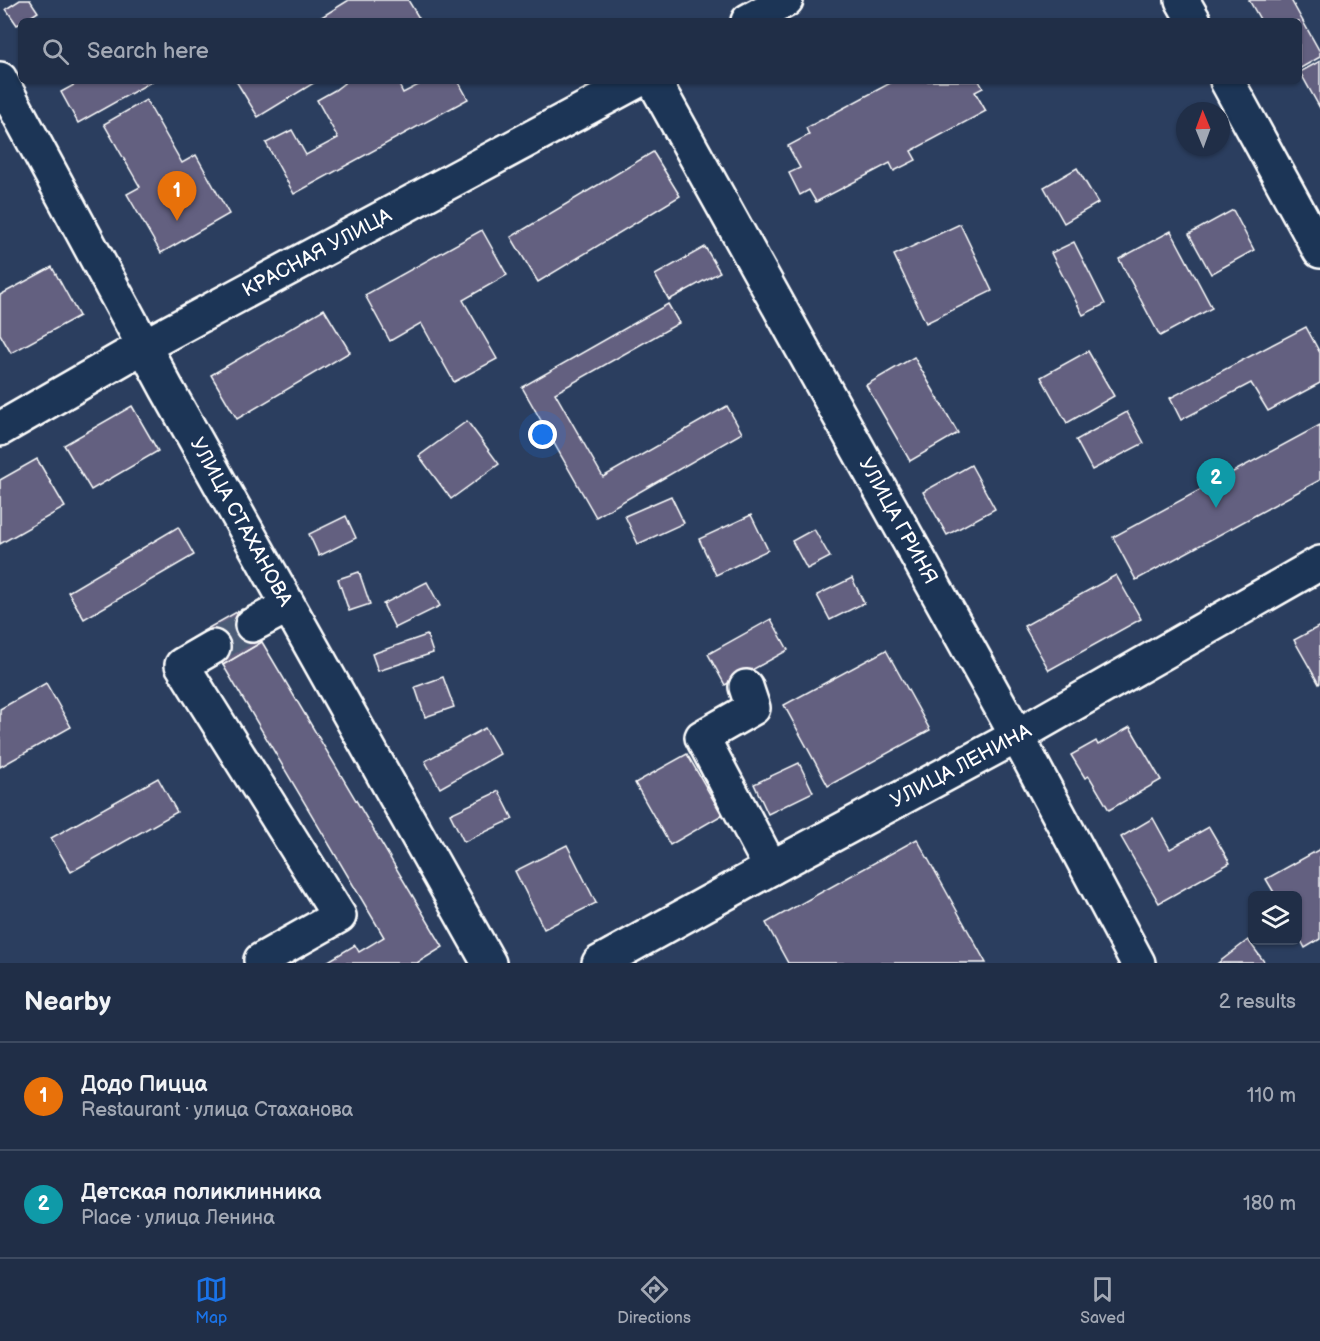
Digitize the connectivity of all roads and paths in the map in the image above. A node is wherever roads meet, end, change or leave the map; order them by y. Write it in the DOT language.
graph roads {
  1 [pos="786,0"];
  2 [pos="1182,0"];
  3 [pos="753,18"];
  4 [pos="1192,18"];
  5 [pos="0,79"];
  6 [pos="631,84"];
  7 [pos="656,84"];
  8 [pos="1229,84"];
  9 [pos="1320,251"];
  10 [pos="144,346"];
  11 [pos="0,429"];
  12 [pos="1320,563"];
  13 [pos="288,606"];
  14 [pos="252,625"];
  15 [pos="213,648"];
  16 [pos="746,687"];
  17 [pos="1017,736"];
  18 [pos="771,868"];
  19 [pos="261,960"];
  20 [pos="489,963"];
  21 [pos="599,963"];
  22 [pos="1138,963"];
  1 -- 3 [label="street"];
  2 -- 4 [label="street"];
  5 -- 10 [label="street, УЛИЦА СТАХАНОВА"];
  6 -- 10 [label="street, КРАСНАЯ УЛИЦА"];
  7 -- 17 [label="street, УЛИЦА ГРИНЯ"];
  8 -- 9 [label="street"];
  10 -- 11 [label="street, КРАСНАЯ УЛИЦА"];
  10 -- 13 [label="street, УЛИЦА СТАХАНОВА"];
  12 -- 17 [label="street, УЛИЦА ЛЕНИНА"];
  13 -- 14 [label="street"];
  13 -- 20 [label="street, УЛИЦА СТАХАНОВА"];
  15 -- 19 [label="street"];
  16 -- 18 [label="street"];
  17 -- 18 [label="street, УЛИЦА ЛЕНИНА"];
  17 -- 22 [label="street, УЛИЦА ГРИНЯ"];
  18 -- 21 [label="street, УЛИЦА ЛЕНИНА"];
}
